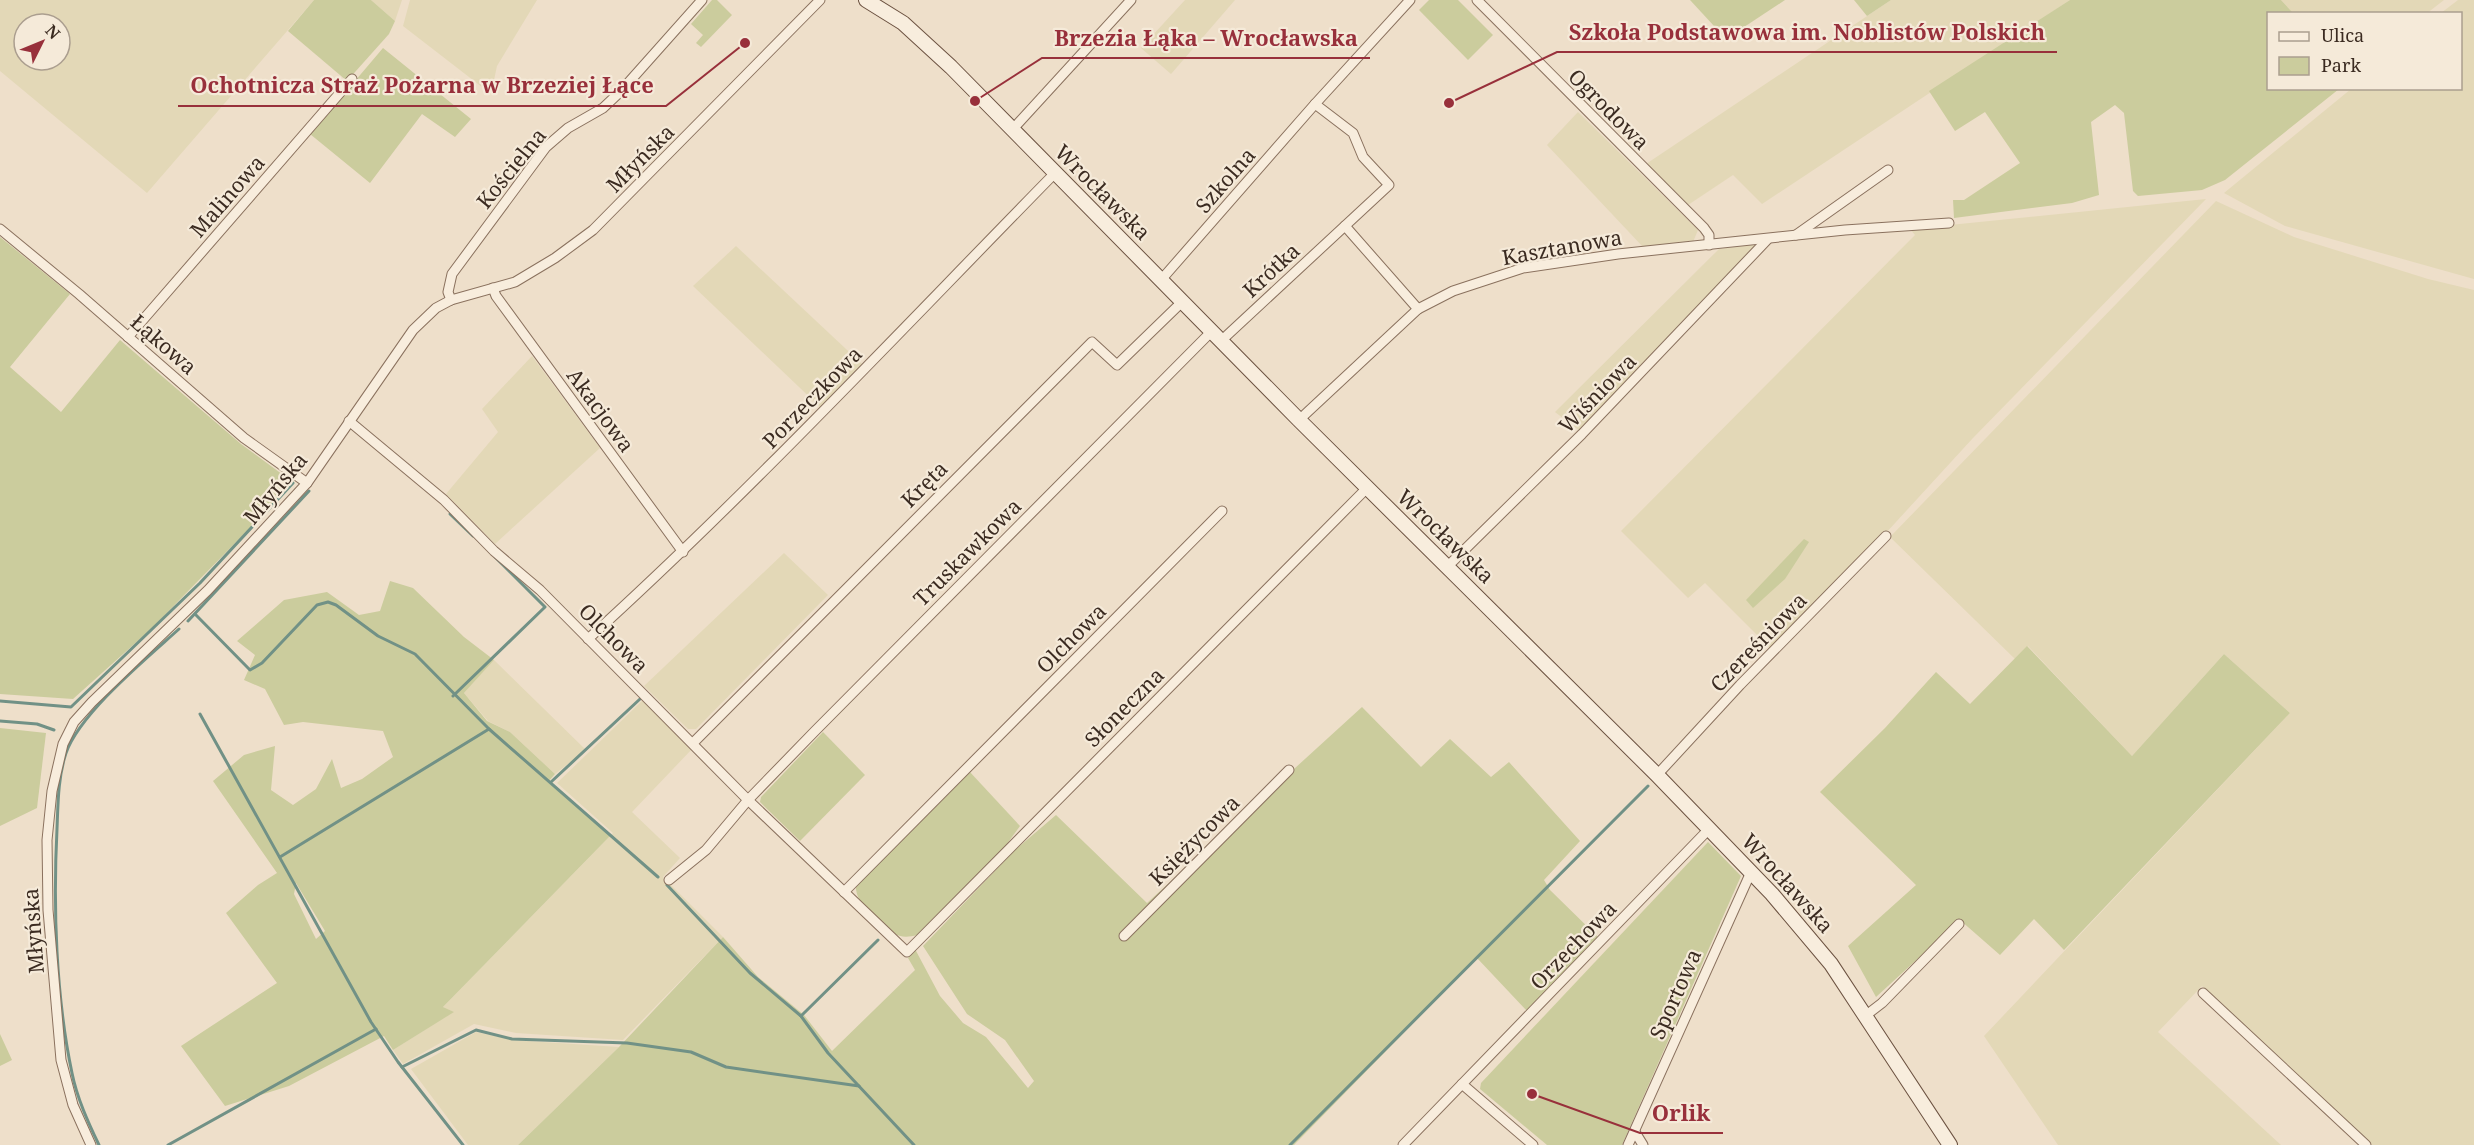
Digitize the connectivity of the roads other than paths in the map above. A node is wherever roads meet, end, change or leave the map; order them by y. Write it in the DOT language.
graph roads {
  1 [pos="702,0"];
  2 [pos="820,0"];
  3 [pos="866,0"];
  4 [pos="1131,0"];
  5 [pos="1410,0"];
  6 [pos="1477,0"];
  7 [pos="352,79"];
  8 [pos="1315,104"];
  9 [pos="1012,130"];
  10 [pos="1888,170"];
  11 [pos="1055,173"];
  12 [pos="1949,223"];
  13 [pos="1345,226"];
  14 [pos="0,229"];
  15 [pos="1794,237"];
  16 [pos="1767,240"];
  17 [pos="1708,245"];
  18 [pos="1161,280"];
  19 [pos="493,288"];
  20 [pos="451,300"];
  21 [pos="1183,301"];
  22 [pos="1418,309"];
  23 [pos="1217,336"];
  24 [pos="128,337"];
  25 [pos="1299,420"];
  26 [pos="349,421"];
  27 [pos="307,483"];
  28 [pos="1367,488"];
  29 [pos="1222,511"];
  30 [pos="1886,536"];
  31 [pos="683,552"];
  32 [pos="1448,566"];
  33 [pos="588,639"];
  34 [pos="694,742"];
  35 [pos="1289,770"];
  36 [pos="1658,775"];
  37 [pos="748,800"];
  38 [pos="1709,829"];
  39 [pos="1751,872"];
  40 [pos="669,880"];
  41 [pos="844,892"];
  42 [pos="1959,924"];
  43 [pos="1124,936"];
  44 [pos="907,952"];
  45 [pos="2203,993"];
  46 [pos="1865,1016"];
  47 [pos="1462,1084"];
  48 [pos="1635,1132"];
  49 [pos="91,1145"];
  50 [pos="1403,1145"];
  51 [pos="1533,1145"];
  52 [pos="1628,1145"];
  53 [pos="1643,1145"];
  54 [pos="1950,1145"];
  55 [pos="2366,1145"];
  1 -- 20 [label="street, Kościelna"];
  2 -- 19 [label="street, Młyńska"];
  3 -- 9 [label="street, Wrocławska"];
  4 -- 9 [label="street"];
  5 -- 8 [label="street, Szkolna"];
  6 -- 17 [label="street, Ogrodowa"];
  7 -- 24 [label="street, Malinowa"];
  8 -- 13 [label="street, Krótka"];
  8 -- 18 [label="street, Szkolna"];
  9 -- 11 [label="street, Wrocławska"];
  10 -- 15 [label="street"];
  11 -- 18 [label="street, Wrocławska"];
  11 -- 31 [label="street, Porzeczkowa"];
  12 -- 15 [label="street, Kasztanowa"];
  13 -- 22 [label="street"];
  13 -- 23 [label="street, Krótka"];
  14 -- 24 [label="street, Łąkowa"];
  15 -- 16 [label="street, Kasztanowa"];
  16 -- 17 [label="street, Kasztanowa"];
  16 -- 32 [label="street, Wiśniowa"];
  17 -- 22 [label="street, Kasztanowa"];
  18 -- 21 [label="street, Wrocławska"];
  19 -- 20 [label="street, Młyńska"];
  19 -- 31 [label="street, Akacjowa"];
  20 -- 26 [label="street, Młyńska"];
  21 -- 23 [label="street, Wrocławska"];
  21 -- 34 [label="street, Kręta"];
  22 -- 25 [label="street, Kasztanowa"];
  23 -- 25 [label="street, Wrocławska"];
  23 -- 37 [label="street, Truskawkowa"];
  24 -- 27 [label="street, Łąkowa"];
  25 -- 28 [label="street, Wrocławska"];
  26 -- 27 [label="street, Młyńska"];
  26 -- 33 [label="street, Olchowa"];
  27 -- 49 [label="street, Młyńska"];
  28 -- 32 [label="street, Wrocławska"];
  28 -- 44 [label="street, Słoneczna"];
  29 -- 41 [label="street, Olchowa"];
  30 -- 36 [label="street, Czereśniowa"];
  31 -- 33 [label="street, Porzeczkowa"];
  32 -- 36 [label="street, Wrocławska"];
  33 -- 34 [label="street, Olchowa"];
  34 -- 37 [label="street, Olchowa"];
  35 -- 43 [label="street, Księżycowa"];
  36 -- 38 [label="street, Wrocławska"];
  37 -- 40 [label="street, Truskawkowa"];
  37 -- 41 [label="street, Olchowa"];
  38 -- 39 [label="street, Wrocławska"];
  38 -- 47 [label="street, Orzechowa"];
  39 -- 46 [label="street, Wrocławska"];
  39 -- 48 [label="street, Sportowa"];
  41 -- 44 [label="street, Olchowa"];
  42 -- 46 [label="street"];
  45 -- 55 [label="street"];
  46 -- 54 [label="street, Wrocławska"];
  47 -- 50 [label="street, Orzechowa"];
  47 -- 51 [label="street"];
  48 -- 52 [label="street, Sportowa"];
  48 -- 53 [label="street"];
}
